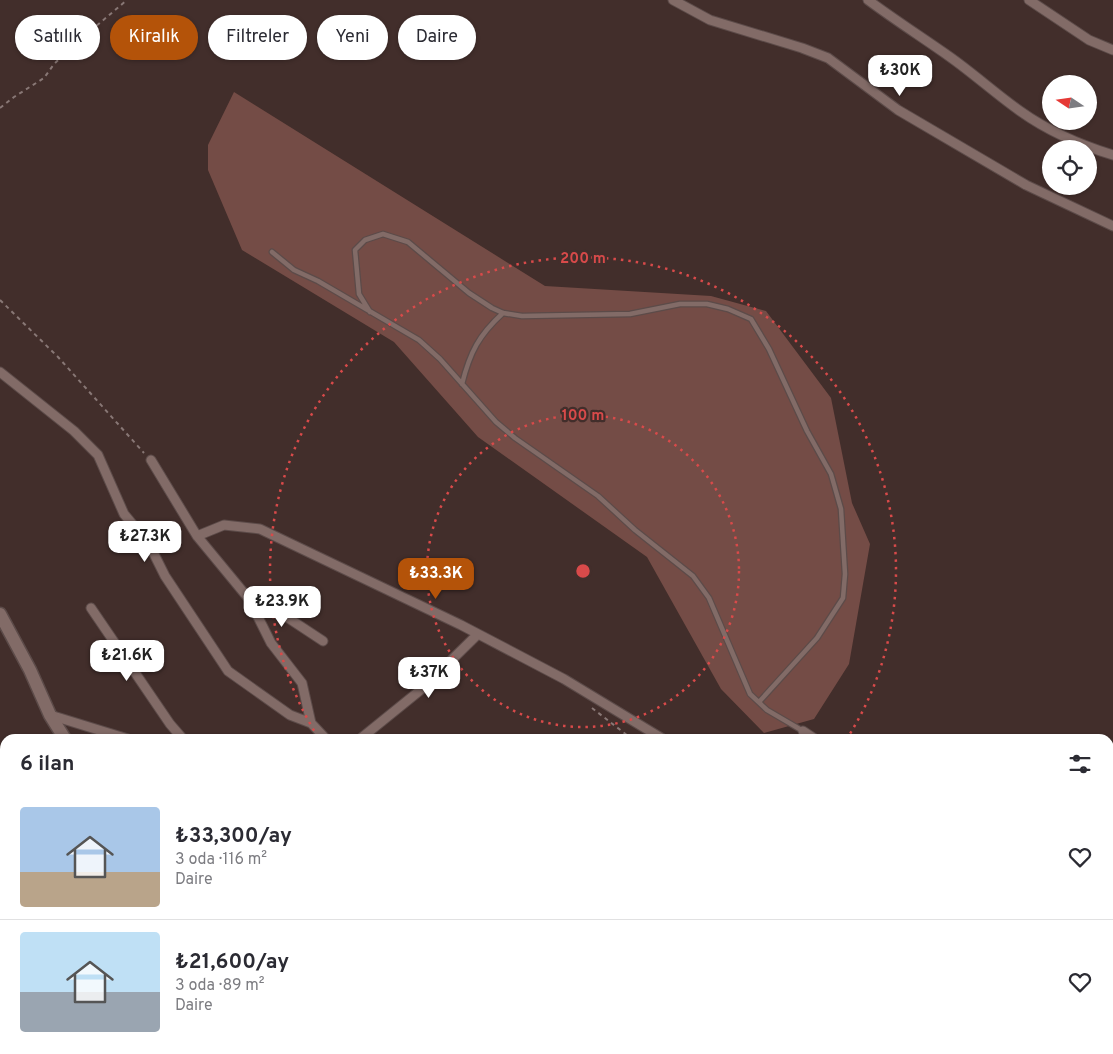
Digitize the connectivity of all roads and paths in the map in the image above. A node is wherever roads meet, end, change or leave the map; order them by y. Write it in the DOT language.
graph roads {
  1 [pos="127,0"];
  2 [pos="673,0"];
  3 [pos="868,0"];
  4 [pos="1029,0"];
  5 [pos="1113,50"];
  6 [pos="0,108"];
  7 [pos="1113,155"];
  8 [pos="1113,226"];
  9 [pos="272,252"];
  10 [pos="0,300"];
  11 [pos="370,312"];
  12 [pos="503,313"];
  13 [pos="0,372"];
  14 [pos="462,384"];
  15 [pos="151,460"];
  16 [pos="197,536"];
  17 [pos="250,599"];
  18 [pos="91,608"];
  19 [pos="0,614"];
  20 [pos="478,634"];
  21 [pos="323,641"];
  22 [pos="759,702"];
  23 [pos="50,715"];
  24 [pos="311,723"];
  25 [pos="803,731"];
  26 [pos="61,734"];
  27 [pos="112,734"];
  28 [pos="179,734"];
  29 [pos="321,734"];
  30 [pos="366,734"];
  31 [pos="655,734"];
  32 [pos="808,734"];
  1 -- 6 [label="path"];
  2 -- 8 [label="street"];
  3 -- 7 [label="street"];
  4 -- 5 [label="street"];
  9 -- 11 [label="lane"];
  10 -- 15 [label="path"];
  11 -- 12 [label="lane"];
  11 -- 14 [label="lane"];
  12 -- 14 [label="lane"];
  12 -- 22 [label="lane"];
  13 -- 24 [label="street"];
  14 -- 22 [label="lane"];
  15 -- 16 [label="street"];
  16 -- 17 [label="street"];
  16 -- 20 [label="street"];
  17 -- 21 [label="street"];
  17 -- 24 [label="street"];
  18 -- 28 [label="street"];
  19 -- 23 [label="street"];
  20 -- 30 [label="street"];
  20 -- 31 [label="street"];
  22 -- 25 [label="lane"];
  23 -- 26 [label="street"];
  23 -- 27 [label="street"];
  24 -- 29 [label="street"];
  25 -- 32 [label="street"];
}
